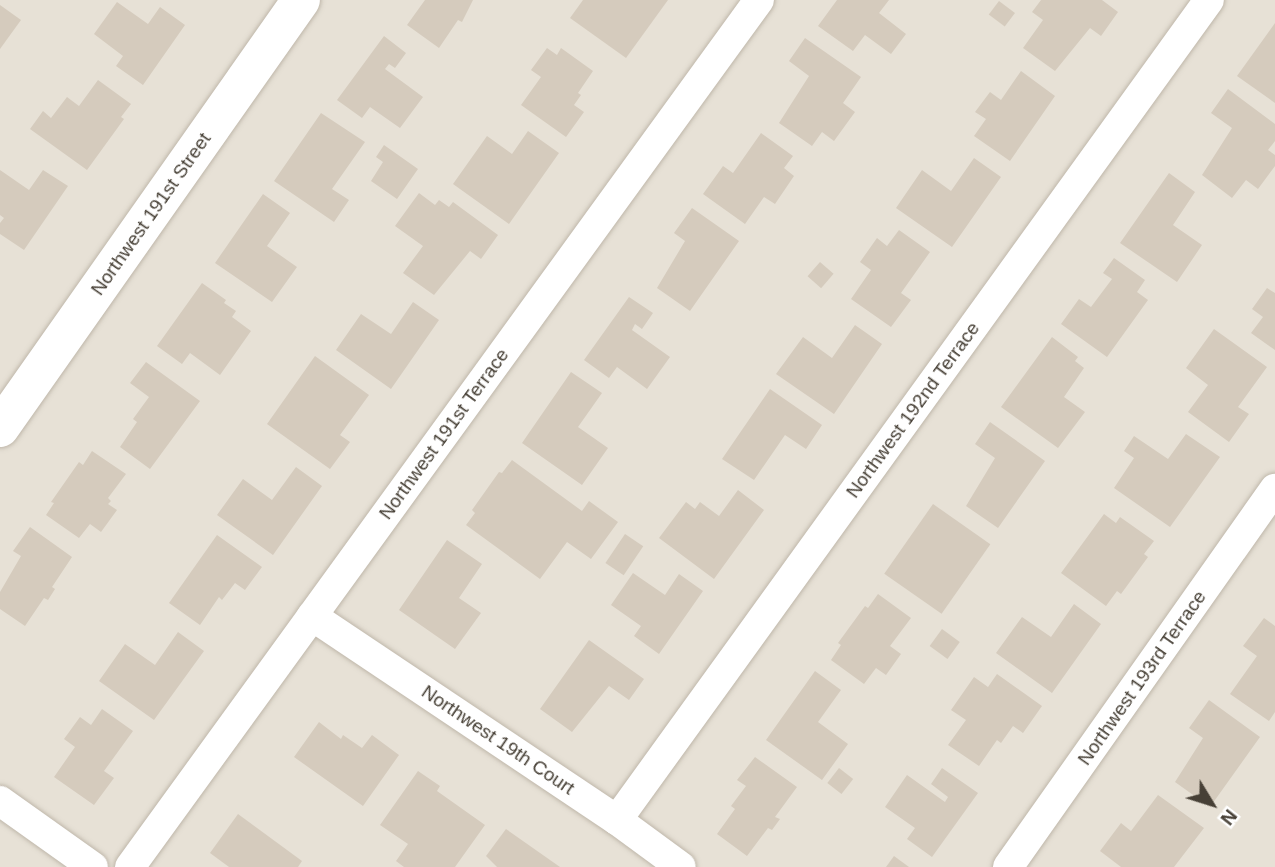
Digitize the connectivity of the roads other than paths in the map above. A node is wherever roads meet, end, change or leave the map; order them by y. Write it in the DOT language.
graph roads {
  1 [pos="301,0"];
  2 [pos="759,0"];
  3 [pos="1209,0"];
  4 [pos="0,428"];
  5 [pos="1275,489"];
  6 [pos="312,616"];
  7 [pos="0,801"];
  8 [pos="617,820"];
  9 [pos="93,867"];
  10 [pos="130,867"];
  11 [pos="681,867"];
  12 [pos="1008,867"];
  1 -- 4 [label="street, Northwest 191st Street"];
  2 -- 6 [label="street, Northwest 191st Terrace"];
  3 -- 8 [label="street, Northwest 192nd Terrace"];
  5 -- 12 [label="street, Northwest 193rd Terrace"];
  6 -- 8 [label="street, Northwest 19th Court"];
  6 -- 10 [label="street, Northwest 191st Terrace"];
  7 -- 9 [label="street"];
  8 -- 11 [label="street, Northwest 19th Court"];
}
